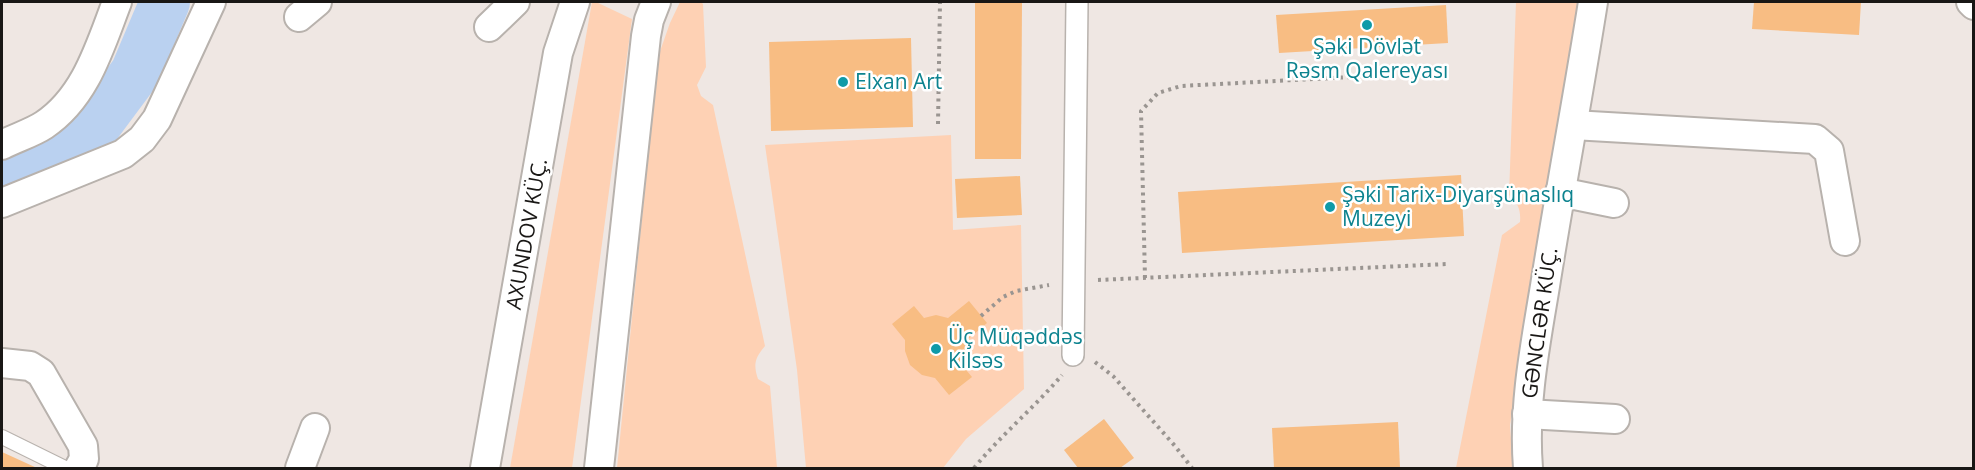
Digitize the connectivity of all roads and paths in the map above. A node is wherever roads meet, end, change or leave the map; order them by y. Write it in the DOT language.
graph roads {
  1 [pos="117,2"];
  2 [pos="211,2"];
  3 [pos="515,2"];
  4 [pos="575,2"];
  5 [pos="656,2"];
  6 [pos="940,2"];
  7 [pos="1077,2"];
  8 [pos="1593,2"];
  9 [pos="489,27"];
  10 [pos="1427,73"];
  11 [pos="938,123"];
  12 [pos="1573,125"];
  13 [pos="2,145"];
  14 [pos="1560,192"];
  15 [pos="2,203"];
  16 [pos="1614,204"];
  17 [pos="1845,241"];
  18 [pos="1447,264"];
  19 [pos="1145,278"];
  20 [pos="1074,281"];
  21 [pos="981,316"];
  22 [pos="1073,355"];
  23 [pos="2,363"];
  24 [pos="1527,414"];
  25 [pos="1615,419"];
  26 [pos="315,428"];
  27 [pos="2,437"];
  28 [pos="65,468"];
  29 [pos="79,468"];
  30 [pos="300,468"];
  31 [pos="485,468"];
  32 [pos="599,468"];
  33 [pos="974,468"];
  34 [pos="1192,468"];
  35 [pos="1528,468"];
  1 -- 13 [label="street"];
  2 -- 15 [label="street"];
  3 -- 9 [label="street"];
  4 -- 31 [label="street, AXUNDOV KÜÇ."];
  5 -- 32 [label="street"];
  6 -- 11 [label="path"];
  7 -- 20 [label="street"];
  8 -- 12 [label="street, GƏNCLƏR KÜÇ."];
  10 -- 19 [label="path"];
  12 -- 14 [label="street, GƏNCLƏR KÜÇ."];
  12 -- 17 [label="street"];
  14 -- 16 [label="street"];
  14 -- 24 [label="street, GƏNCLƏR KÜÇ."];
  18 -- 19 [label="path"];
  19 -- 20 [label="path"];
  20 -- 21 [label="path"];
  20 -- 22 [label="street"];
  22 -- 33 [label="path"];
  22 -- 34 [label="path"];
  23 -- 29 [label="street"];
  24 -- 25 [label="street"];
  24 -- 35 [label="street, GƏNCLƏR KÜÇ."];
  26 -- 30 [label="street"];
  27 -- 28 [label="lane"];
}
